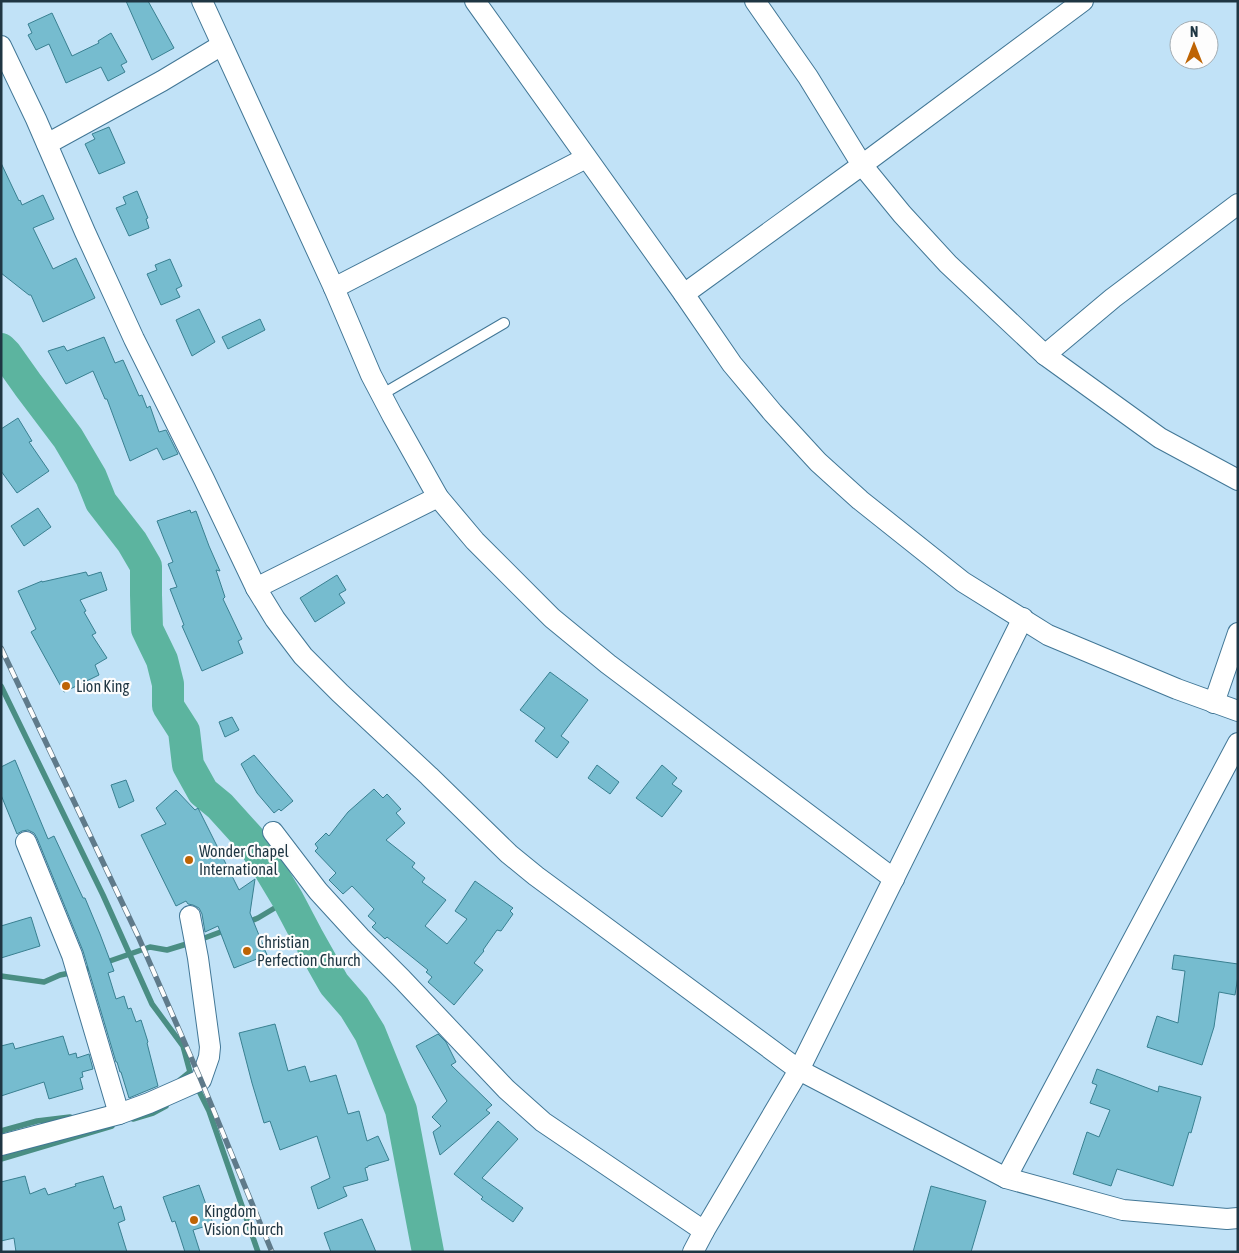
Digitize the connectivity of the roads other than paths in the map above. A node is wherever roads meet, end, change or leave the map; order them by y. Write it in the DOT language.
graph roads {
  1 [pos="202,1"];
  2 [pos="475,1"];
  3 [pos="755,1"];
  4 [pos="1083,1"];
  5 [pos="222,45"];
  6 [pos="1,46"];
  7 [pos="47,144"];
  8 [pos="586,158"];
  9 [pos="862,165"];
  10 [pos="1238,204"];
  11 [pos="334,288"];
  12 [pos="684,294"];
  13 [pos="504,323"];
  14 [pos="1045,355"];
  15 [pos="381,395"];
  16 [pos="1238,480"];
  17 [pos="438,496"];
  18 [pos="256,588"];
  19 [pos="1023,618"];
  20 [pos="1238,633"];
  21 [pos="1214,703"];
  22 [pos="1238,711"];
  23 [pos="1238,743"];
  24 [pos="273,832"];
  25 [pos="26,842"];
  26 [pos="894,879"];
  27 [pos="190,916"];
  28 [pos="799,1070"];
  29 [pos="119,1114"];
  30 [pos="1,1146"];
  31 [pos="1006,1178"];
  32 [pos="1238,1218"];
  33 [pos="704,1231"];
  34 [pos="693,1252"];
  1 -- 5 [label="street"];
  2 -- 8 [label="street"];
  3 -- 9 [label="street"];
  4 -- 9 [label="street"];
  5 -- 7 [label="street"];
  5 -- 11 [label="street"];
  6 -- 7 [label="street"];
  7 -- 18 [label="street"];
  8 -- 11 [label="street"];
  8 -- 12 [label="street"];
  9 -- 12 [label="street"];
  9 -- 14 [label="street"];
  10 -- 14 [label="street"];
  11 -- 15 [label="street"];
  12 -- 19 [label="street"];
  13 -- 15 [label="lane"];
  14 -- 16 [label="street"];
  15 -- 17 [label="street"];
  17 -- 18 [label="street"];
  17 -- 26 [label="street"];
  18 -- 28 [label="street"];
  19 -- 21 [label="street"];
  19 -- 26 [label="street"];
  20 -- 21 [label="street"];
  21 -- 22 [label="street"];
  23 -- 31 [label="street"];
  24 -- 33 [label="street"];
  25 -- 29 [label="street"];
  26 -- 28 [label="street"];
  27 -- 29 [label="street"];
  28 -- 31 [label="street"];
  28 -- 33 [label="street"];
  29 -- 30 [label="street"];
  31 -- 32 [label="street"];
  33 -- 34 [label="street"];
}
